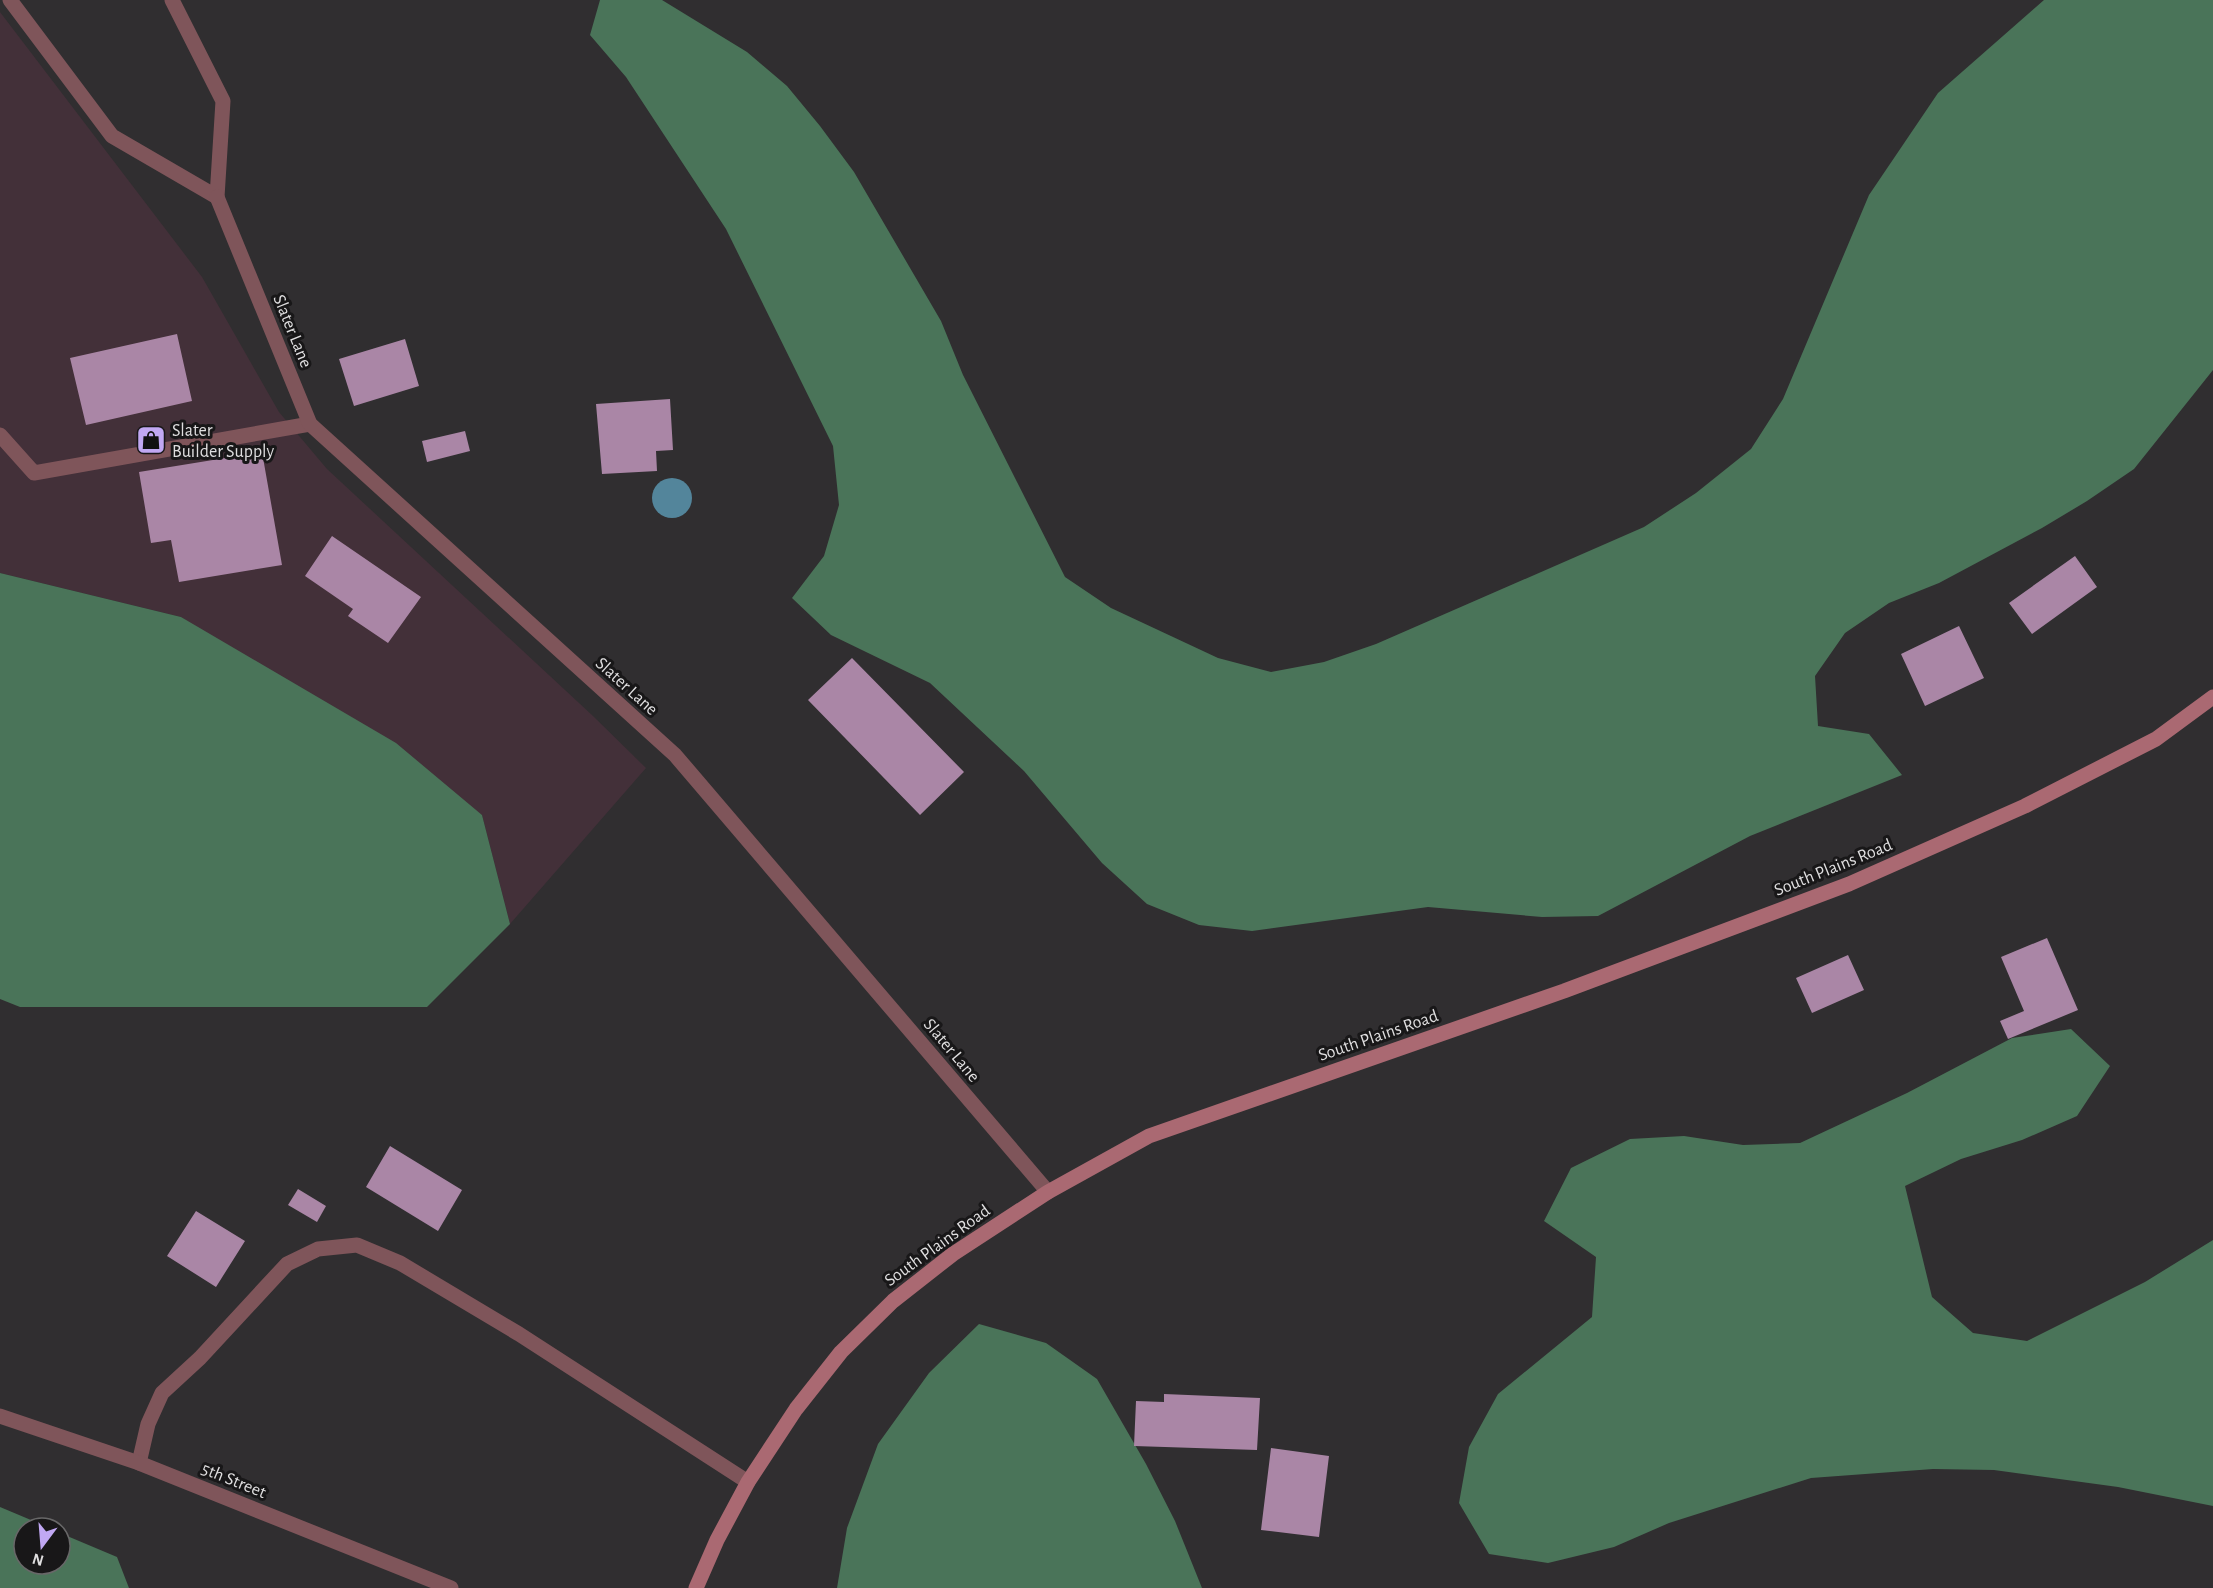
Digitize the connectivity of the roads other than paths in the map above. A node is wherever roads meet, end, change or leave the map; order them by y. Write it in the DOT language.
graph roads {
  1 [pos="10,0"];
  2 [pos="172,0"];
  3 [pos="217,197"];
  4 [pos="310,424"];
  5 [pos="0,435"];
  6 [pos="2213,696"];
  7 [pos="1048,1192"];
  8 [pos="0,1416"];
  9 [pos="139,1463"];
  10 [pos="748,1482"];
  11 [pos="451,1588"];
  12 [pos="696,1588"];
  1 -- 3 [label="street"];
  2 -- 3 [label="street"];
  3 -- 4 [label="street, Slater Lane"];
  4 -- 5 [label="street"];
  4 -- 7 [label="street, Slater Lane"];
  6 -- 7 [label="main road, South Plains Road"];
  7 -- 10 [label="main road, South Plains Road"];
  8 -- 9 [label="street, 5th Street"];
  9 -- 10 [label="street"];
  9 -- 11 [label="street, 5th Street"];
  10 -- 12 [label="main road, South Plains Road"];
}
